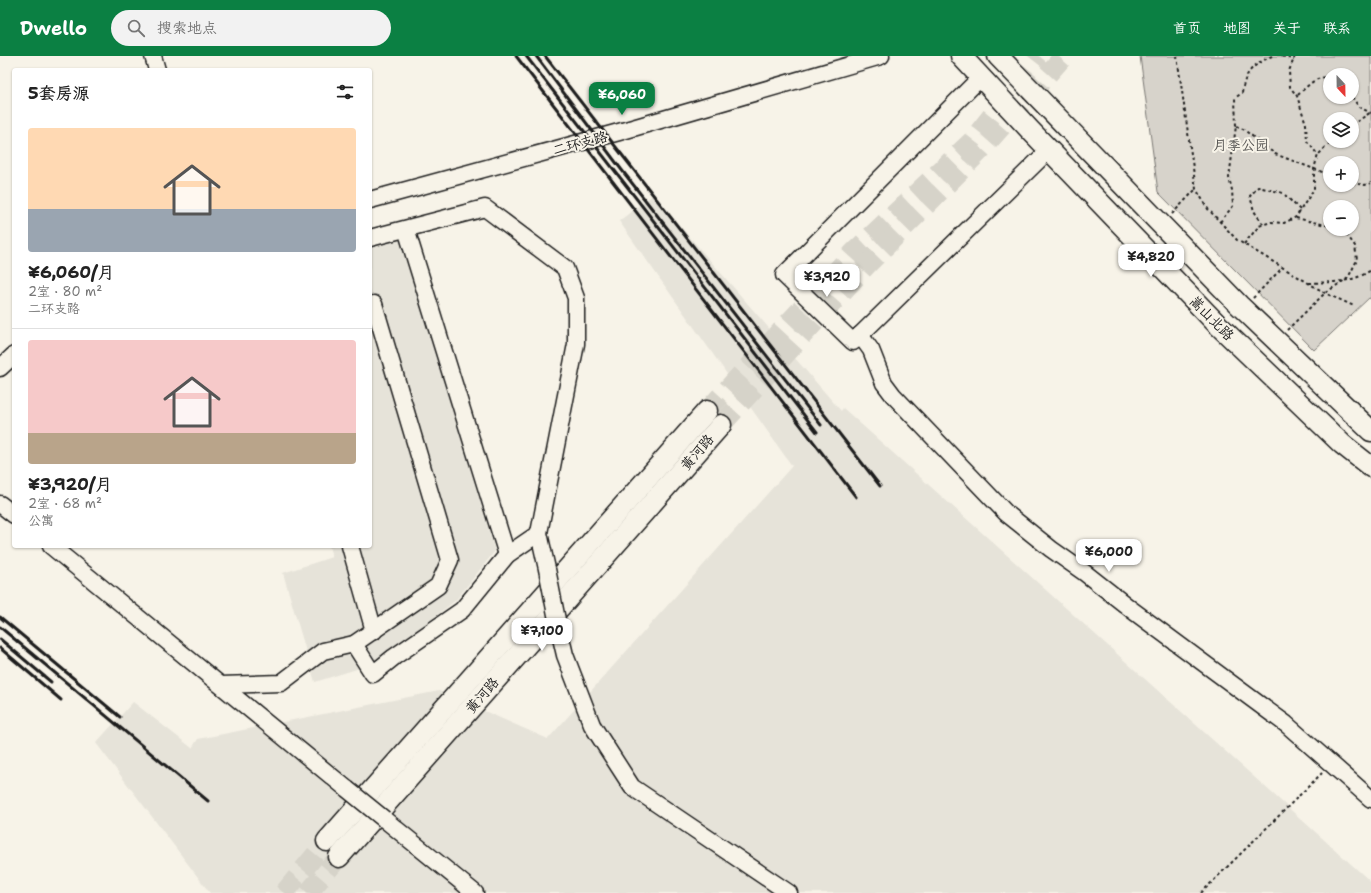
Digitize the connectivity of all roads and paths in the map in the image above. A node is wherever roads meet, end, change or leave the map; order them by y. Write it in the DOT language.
graph roads {
  1 [pos="153,56"];
  2 [pos="881,56"];
  3 [pos="962,56"];
  4 [pos="998,56"];
  5 [pos="1177,56"];
  6 [pos="1272,56"];
  7 [pos="1282,56"];
  8 [pos="1295,56"];
  9 [pos="1294,60"];
  10 [pos="156,68"];
  11 [pos="981,78"];
  12 [pos="1323,78"];
  13 [pos="1297,96"];
  14 [pos="1357,104"];
  15 [pos="1371,112"];
  16 [pos="1359,120"];
  17 [pos="1236,126"];
  18 [pos="1325,148"];
  19 [pos="1049,150"];
  20 [pos="1318,155"];
  21 [pos="1314,168"];
  22 [pos="1323,172"];
  23 [pos="1371,183"];
  24 [pos="1359,184"];
  25 [pos="1196,189"];
  26 [pos="372,199"];
  27 [pos="1301,210"];
  28 [pos="1296,217"];
  29 [pos="1220,222"];
  30 [pos="1263,224"];
  31 [pos="1323,224"];
  32 [pos="1162,225"];
  33 [pos="406,229"];
  34 [pos="1348,236"];
  35 [pos="372,238"];
  36 [pos="1244,244"];
  37 [pos="1283,267"];
  38 [pos="1371,270"];
  39 [pos="1341,282"];
  40 [pos="1309,283"];
  41 [pos="1325,293"];
  42 [pos="372,305"];
  43 [pos="1354,306"];
  44 [pos="1243,309"];
  45 [pos="860,335"];
  46 [pos="1276,341"];
  47 [pos="12,357"];
  48 [pos="0,368"];
  49 [pos="1371,431"];
  50 [pos="1371,468"];
  51 [pos="0,504"];
  52 [pos="12,513"];
  53 [pos="539,533"];
  54 [pos="53,548"];
  55 [pos="351,548"];
  56 [pos="507,555"];
  57 [pos="374,631"];
  58 [pos="354,644"];
  59 [pos="221,685"];
  60 [pos="1331,764"];
  61 [pos="1371,799"];
  62 [pos="327,841"];
  63 [pos="339,857"];
  64 [pos="474,893"];
  65 [pos="789,893"];
  66 [pos="1201,893"];
  1 -- 10 [label="street"];
  2 -- 26 [label="street, 二环支路"];
  3 -- 11 [label="main road, 嵩山北路"];
  4 -- 32 [label="main road, 嵩山北路"];
  5 -- 25 [label="path"];
  6 -- 17 [label="path"];
  7 -- 9 [label="path"];
  8 -- 9 [label="path"];
  9 -- 13 [label="path"];
  11 -- 19 [label="main road, 嵩山北路"];
  11 -- 45 [label="street"];
  12 -- 13 [label="path"];
  13 -- 20 [label="path"];
  14 -- 15 [label="path"];
  15 -- 16 [label="path"];
  17 -- 21 [label="path"];
  17 -- 29 [label="path"];
  18 -- 20 [label="path"];
  19 -- 45 [label="street"];
  19 -- 50 [label="main road, 嵩山北路"];
  20 -- 21 [label="path"];
  21 -- 22 [label="path"];
  21 -- 27 [label="path"];
  23 -- 24 [label="path"];
  25 -- 29 [label="path"];
  25 -- 32 [label="path"];
  27 -- 28 [label="path"];
  27 -- 30 [label="path"];
  28 -- 30 [label="path"];
  28 -- 31 [label="path"];
  29 -- 36 [label="path"];
  30 -- 36 [label="path"];
  32 -- 44 [label="main road, 嵩山北路"];
  33 -- 35 [label="street"];
  33 -- 53 [label="street"];
  33 -- 56 [label="street"];
  34 -- 39 [label="path"];
  36 -- 37 [label="path"];
  37 -- 40 [label="path"];
  37 -- 44 [label="path"];
  38 -- 39 [label="path"];
  39 -- 40 [label="path"];
  39 -- 41 [label="path"];
  40 -- 41 [label="path"];
  41 -- 43 [label="path"];
  41 -- 46 [label="path"];
  42 -- 57 [label="street"];
  44 -- 46 [label="main road, 嵩山北路"];
  45 -- 60 [label="street"];
  46 -- 49 [label="main road, 嵩山北路"];
  47 -- 48 [label="street"];
  51 -- 52 [label="street"];
  53 -- 56 [label="street"];
  53 -- 65 [label="street, bridge"];
  54 -- 59 [label="street"];
  55 -- 57 [label="street"];
  56 -- 58 [label="street"];
  57 -- 58 [label="street"];
  58 -- 59 [label="street"];
  59 -- 64 [label="street, bridge"];
  60 -- 61 [label="street"];
  60 -- 66 [label="path"];
  62 -- 63 [label="main road, 黄河路"];
}
